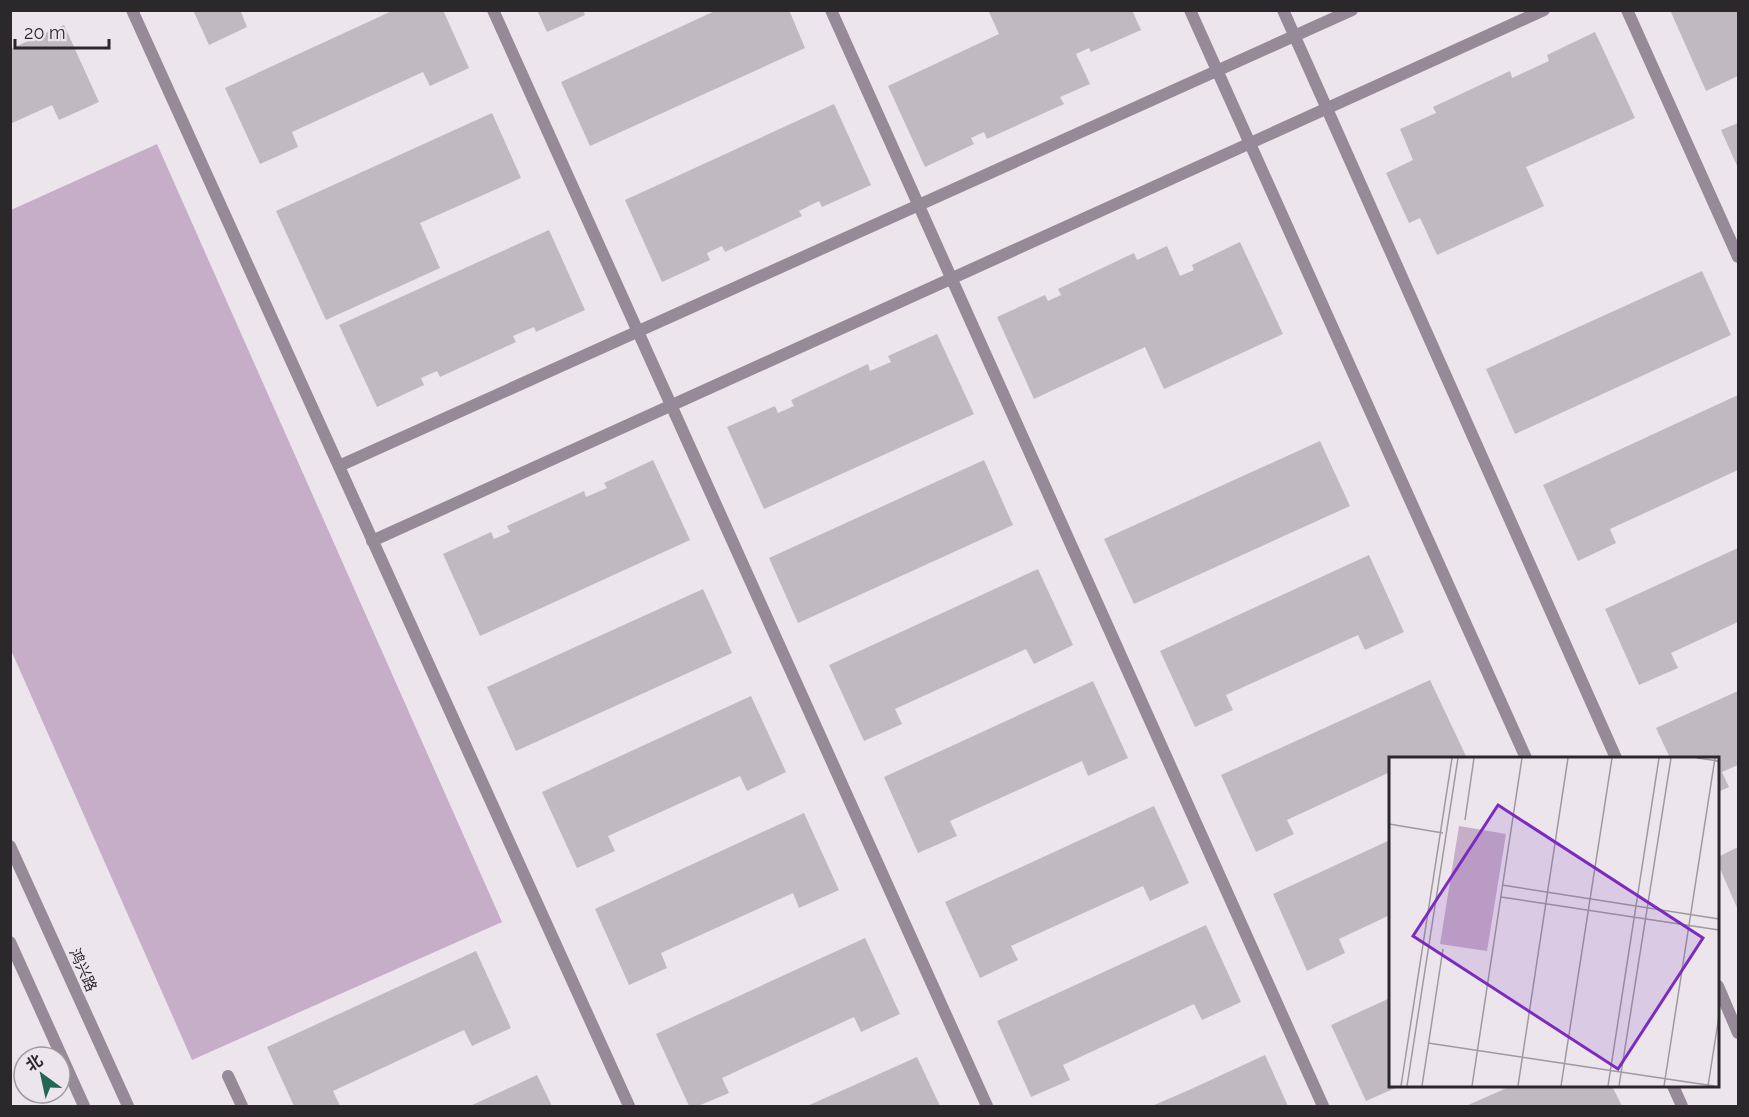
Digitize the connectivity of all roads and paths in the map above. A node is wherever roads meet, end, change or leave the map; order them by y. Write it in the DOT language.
graph roads {
  1 [pos="132,10"];
  2 [pos="493,10"];
  3 [pos="831,10"];
  4 [pos="1190,10"];
  5 [pos="1283,10"];
  6 [pos="1352,10"];
  7 [pos="1544,10"];
  8 [pos="1627,10"];
  9 [pos="1294,36"];
  10 [pos="1218,71"];
  11 [pos="1326,109"];
  12 [pos="1250,143"];
  13 [pos="919,206"];
  14 [pos="1738,257"];
  15 [pos="951,279"];
  16 [pos="638,332"];
  17 [pos="671,405"];
  18 [pos="339,466"];
  19 [pos="372,541"];
  20 [pos="1525,757"];
  21 [pos="1615,757"];
  22 [pos="10,846"];
  23 [pos="10,942"];
  24 [pos="1719,988"];
  25 [pos="1738,1033"];
  26 [pos="228,1076"];
  27 [pos="1672,1087"];
  28 [pos="84,1107"];
  29 [pos="128,1107"];
  30 [pos="242,1107"];
  31 [pos="629,1107"];
  32 [pos="987,1107"];
  33 [pos="1323,1107"];
  34 [pos="1682,1107"];
  1 -- 18 [label="street"];
  2 -- 16 [label="street"];
  3 -- 13 [label="street"];
  4 -- 10 [label="street"];
  5 -- 9 [label="street"];
  6 -- 9 [label="street"];
  7 -- 11 [label="street"];
  8 -- 14 [label="street"];
  9 -- 10 [label="street"];
  9 -- 11 [label="street"];
  10 -- 12 [label="street"];
  10 -- 13 [label="street"];
  11 -- 12 [label="street"];
  11 -- 21 [label="street"];
  12 -- 15 [label="street"];
  12 -- 20 [label="street"];
  13 -- 15 [label="street"];
  13 -- 16 [label="street"];
  15 -- 17 [label="street"];
  15 -- 33 [label="street"];
  16 -- 17 [label="street"];
  16 -- 18 [label="street"];
  17 -- 19 [label="street"];
  17 -- 32 [label="street"];
  18 -- 19 [label="street"];
  19 -- 31 [label="street"];
  22 -- 29 [label="street, 鸿兴路"];
  23 -- 28 [label="street"];
  24 -- 25 [label="street"];
  26 -- 30 [label="street"];
  27 -- 34 [label="street"];
}
